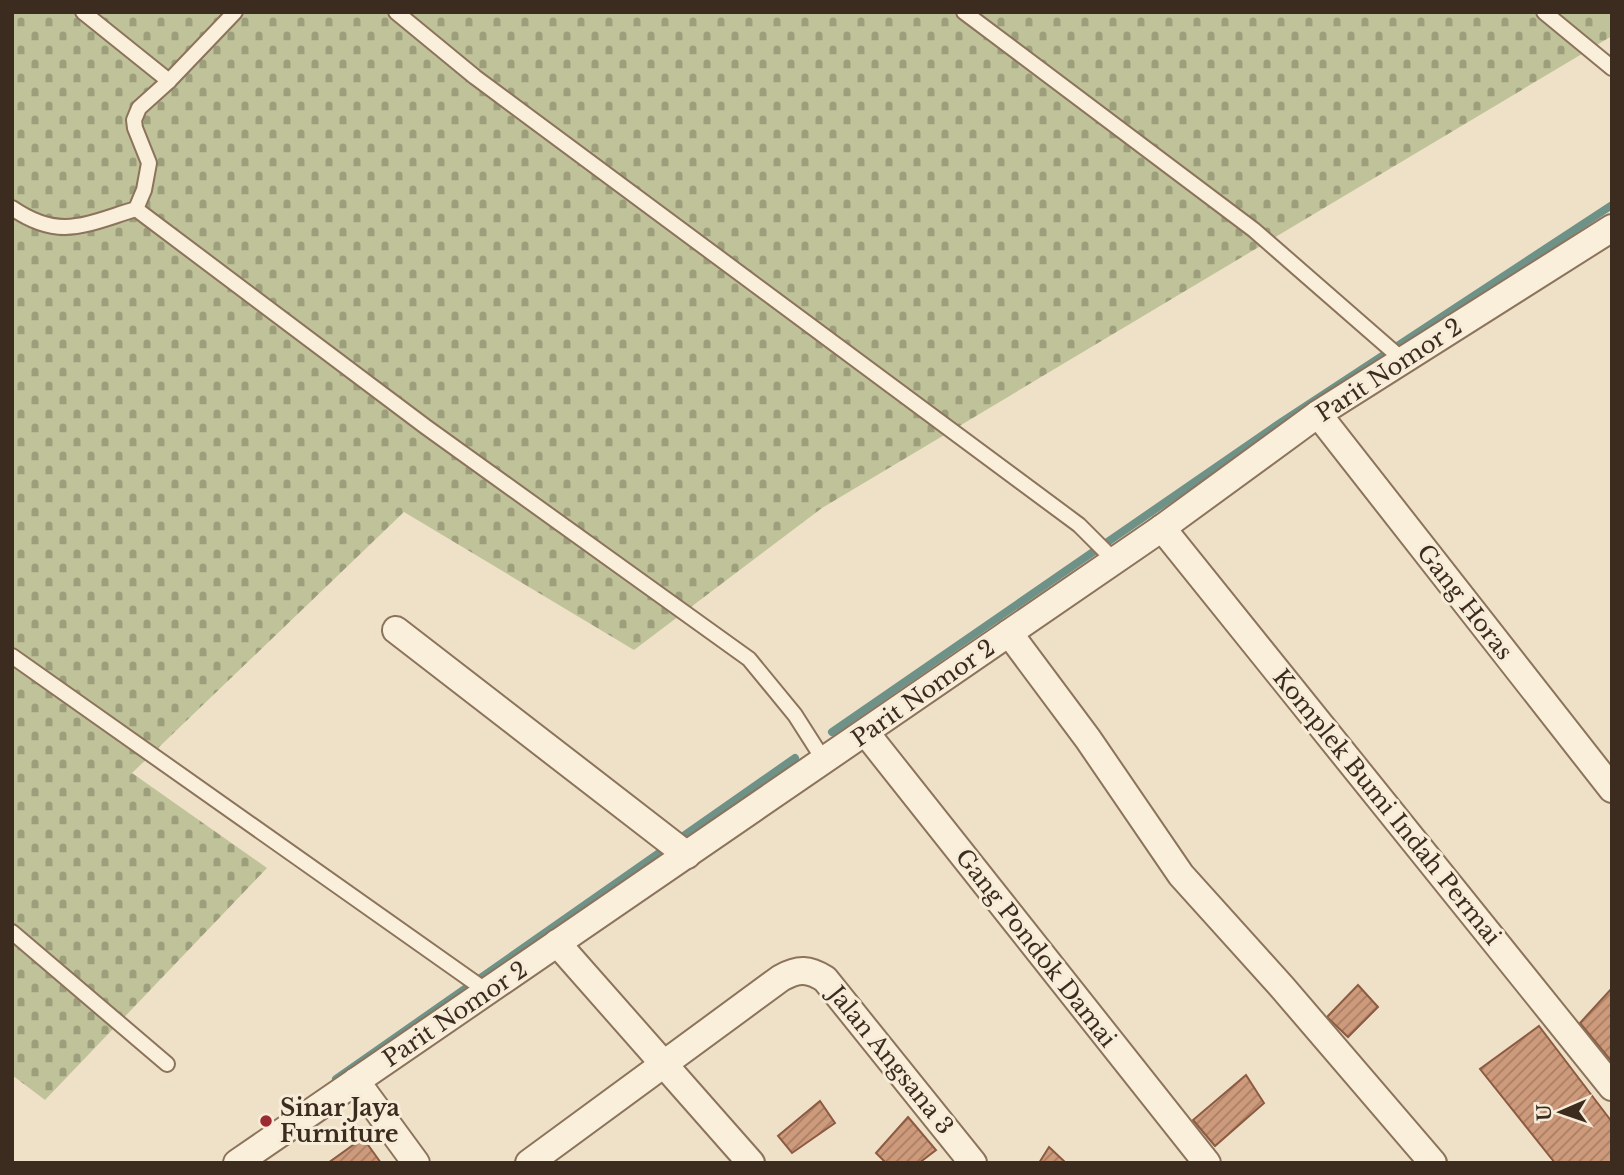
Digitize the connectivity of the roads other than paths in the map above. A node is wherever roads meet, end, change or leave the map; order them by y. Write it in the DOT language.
graph roads {
  1 [pos="83,12"];
  2 [pos="235,12"];
  3 [pos="396,12"];
  4 [pos="964,12"];
  5 [pos="1544,12"];
  6 [pos="1612,68"];
  7 [pos="169,81"];
  8 [pos="12,208"];
  9 [pos="136,209"];
  10 [pos="1612,228"];
  11 [pos="1404,360"];
  12 [pos="1318,414"];
  13 [pos="1162,528"];
  14 [pos="1115,561"];
  15 [pos="396,630"];
  16 [pos="1009,634"];
  17 [pos="12,656"];
  18 [pos="866,733"];
  19 [pos="825,762"];
  20 [pos="1612,789"];
  21 [pos="687,855"];
  22 [pos="12,932"];
  23 [pos="558,943"];
  24 [pos="488,992"];
  25 [pos="167,1064"];
  26 [pos="664,1066"];
  27 [pos="356,1081"];
  28 [pos="1612,1087"];
  29 [pos="535,1161"];
  30 [pos="237,1163"];
  31 [pos="416,1163"];
  32 [pos="751,1163"];
  33 [pos="973,1163"];
  34 [pos="1207,1163"];
  35 [pos="1433,1163"];
  1 -- 7 [label="lane"];
  2 -- 7 [label="lane"];
  3 -- 14 [label="lane"];
  4 -- 11 [label="lane"];
  5 -- 6 [label="lane"];
  7 -- 9 [label="lane"];
  8 -- 9 [label="lane"];
  9 -- 19 [label="lane"];
  10 -- 11 [label="street, Parit Nomor 2"];
  11 -- 12 [label="street, Parit Nomor 2"];
  12 -- 13 [label="street, Parit Nomor 2"];
  12 -- 20 [label="street, Gang Horas"];
  13 -- 14 [label="street, Parit Nomor 2"];
  13 -- 28 [label="street, Komplek Bumi Indah Permai"];
  14 -- 16 [label="street, Parit Nomor 2"];
  15 -- 21 [label="street"];
  16 -- 18 [label="street, Parit Nomor 2"];
  16 -- 35 [label="street"];
  17 -- 24 [label="lane"];
  18 -- 19 [label="street, Parit Nomor 2"];
  18 -- 34 [label="street, Gang Pondok Damai"];
  19 -- 21 [label="street, Parit Nomor 2"];
  21 -- 23 [label="street, Parit Nomor 2"];
  22 -- 25 [label="lane"];
  23 -- 24 [label="street, Parit Nomor 2"];
  23 -- 26 [label="street"];
  24 -- 27 [label="street, Parit Nomor 2"];
  26 -- 29 [label="street"];
  26 -- 32 [label="street"];
  26 -- 33 [label="street, Jalan Angsana 3"];
  27 -- 30 [label="street, Parit Nomor 2"];
  27 -- 31 [label="street"];
}
